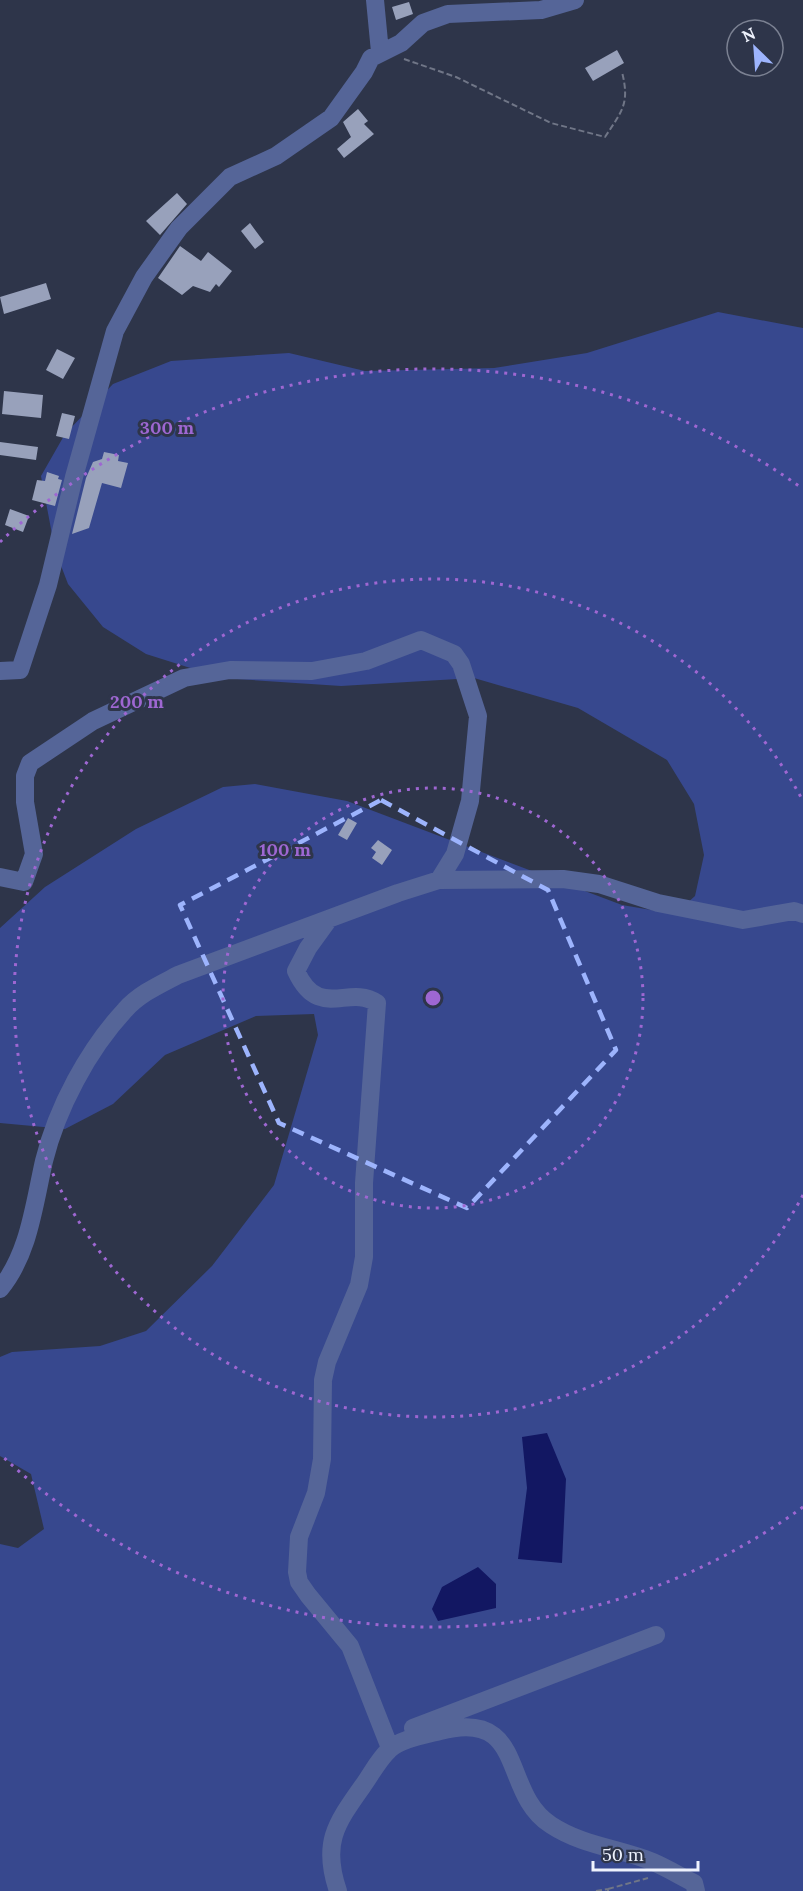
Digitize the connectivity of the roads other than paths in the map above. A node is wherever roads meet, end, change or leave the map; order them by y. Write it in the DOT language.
graph roads {
  1 [pos="375,0"];
  2 [pos="575,0"];
  3 [pos="380,52"];
  4 [pos="0,671"];
  5 [pos="0,877"];
  6 [pos="440,880"];
  7 [pos="803,914"];
  8 [pos="328,919"];
  9 [pos="0,1289"];
  10 [pos="656,1635"];
  11 [pos="388,1743"];
  12 [pos="338,1891"];
  13 [pos="696,1891"];
  1 -- 3 [label="street"];
  2 -- 3 [label="street"];
  3 -- 4 [label="street"];
  5 -- 6 [label="street"];
  6 -- 7 [label="street"];
  6 -- 8 [label="street"];
  8 -- 9 [label="street"];
  8 -- 11 [label="street"];
  10 -- 11 [label="street"];
  11 -- 12 [label="street"];
  11 -- 13 [label="street"];
}
